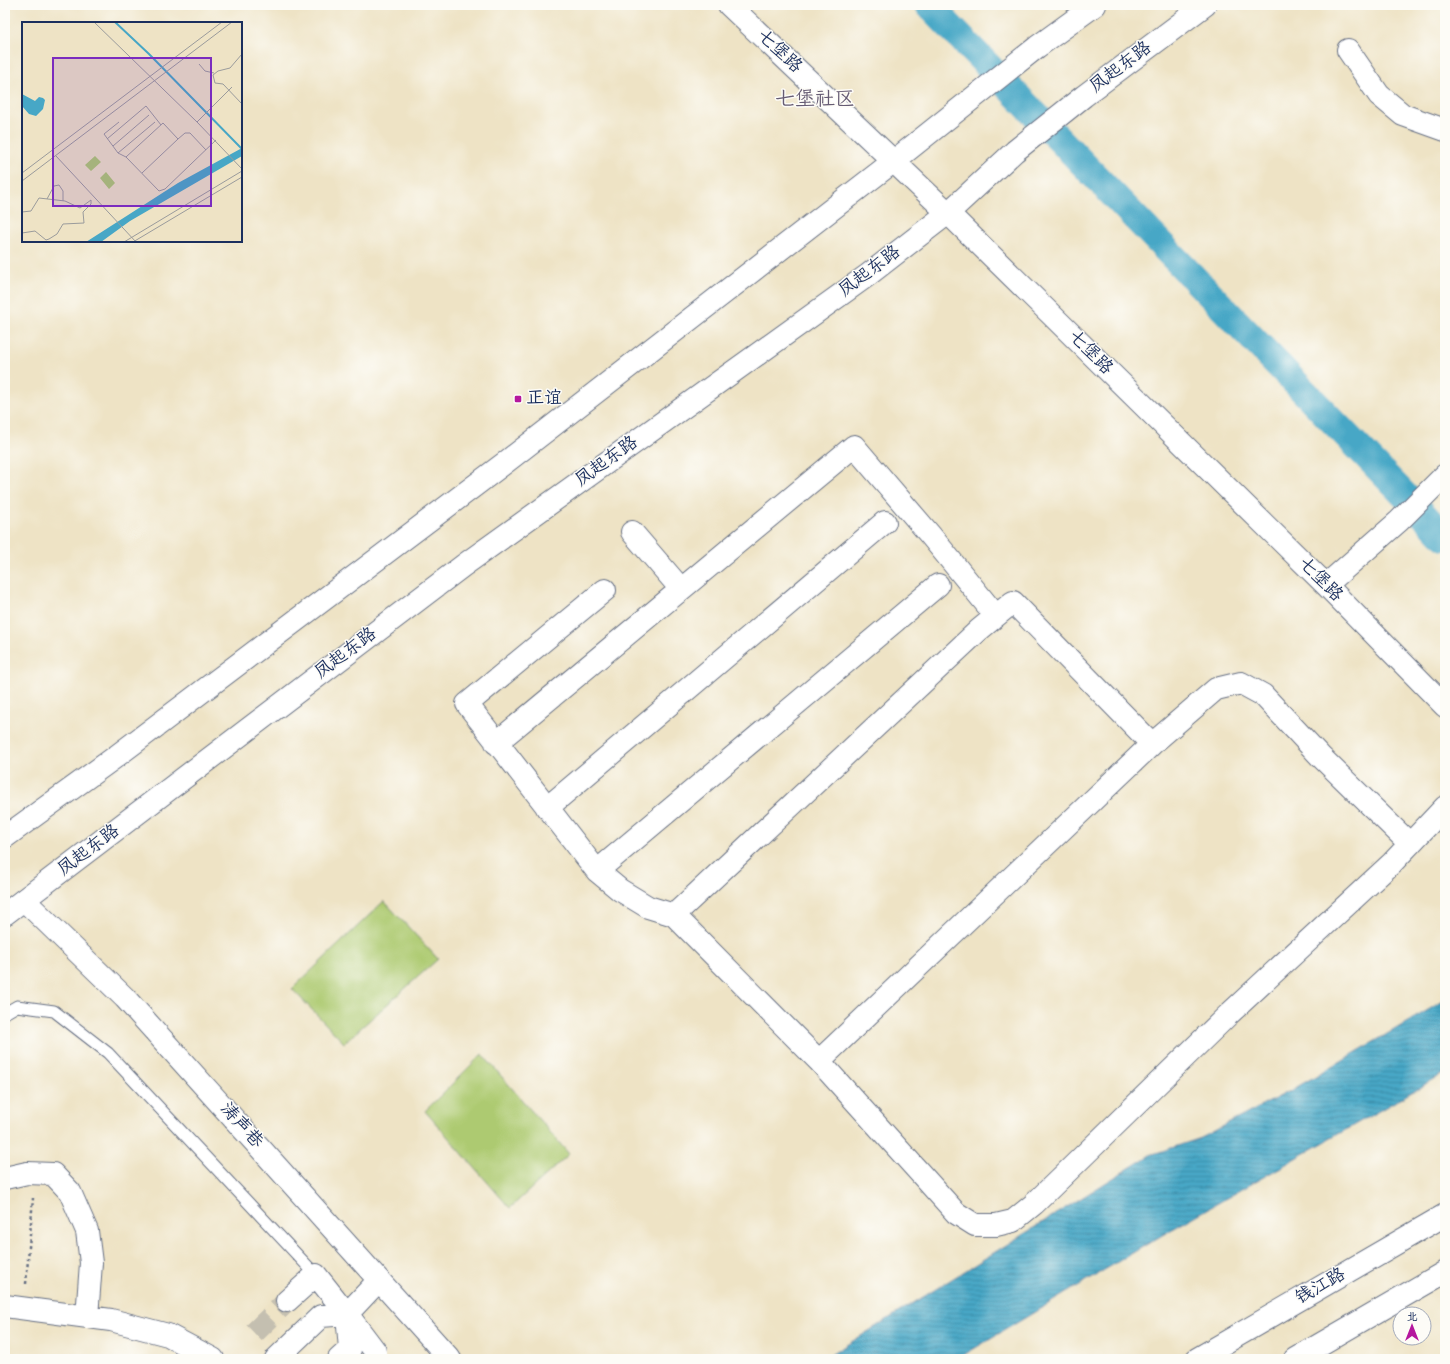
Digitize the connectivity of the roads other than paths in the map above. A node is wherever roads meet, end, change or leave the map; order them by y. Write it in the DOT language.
graph roads {
  1 [pos="729,5"];
  2 [pos="1095,5"];
  3 [pos="1205,5"];
  4 [pos="1348,50"];
  5 [pos="1445,130"];
  6 [pos="894,161"];
  7 [pos="948,212"];
  8 [pos="1445,475"];
  9 [pos="885,522"];
  10 [pos="632,532"];
  11 [pos="938,585"];
  12 [pos="1326,585"];
  13 [pos="681,589"];
  14 [pos="605,590"];
  15 [pos="996,616"];
  16 [pos="1445,706"];
  17 [pos="496,743"];
  18 [pos="1152,744"];
  19 [pos="1445,807"];
  20 [pos="547,808"];
  21 [pos="5,837"];
  22 [pos="1410,844"];
  23 [pos="597,871"];
  24 [pos="24,900"];
  25 [pos="5,914"];
  26 [pos="674,915"];
  27 [pos="5,1013"];
  28 [pos="819,1061"];
  29 [pos="5,1178"];
  30 [pos="1445,1215"];
  31 [pos="1445,1272"];
  32 [pos="316,1275"];
  33 [pos="379,1280"];
  34 [pos="287,1301"];
  35 [pos="14,1307"];
  36 [pos="347,1314"];
  37 [pos="87,1317"];
  38 [pos="213,1359"];
  39 [pos="276,1359"];
  40 [pos="339,1359"];
  41 [pos="375,1359"];
  42 [pos="450,1359"];
  43 [pos="1197,1359"];
  44 [pos="1295,1359"];
  1 -- 6 [label="street, 七堡路"];
  2 -- 6 [label="street"];
  3 -- 7 [label="street, 凤起东路"];
  4 -- 5 [label="street"];
  6 -- 7 [label="street, 七堡路"];
  6 -- 21 [label="street"];
  7 -- 12 [label="street, 七堡路"];
  7 -- 24 [label="street, 凤起东路"];
  8 -- 12 [label="street"];
  9 -- 20 [label="street"];
  10 -- 13 [label="street"];
  11 -- 23 [label="street"];
  12 -- 16 [label="street, 七堡路"];
  13 -- 15 [label="street"];
  13 -- 17 [label="street"];
  14 -- 17 [label="street"];
  15 -- 18 [label="street"];
  15 -- 26 [label="street"];
  17 -- 20 [label="street"];
  18 -- 22 [label="street"];
  18 -- 28 [label="street"];
  19 -- 22 [label="street"];
  20 -- 23 [label="street"];
  22 -- 28 [label="street"];
  23 -- 26 [label="street"];
  24 -- 25 [label="street, 凤起东路"];
  24 -- 33 [label="street, 涛声巷"];
  26 -- 28 [label="street"];
  27 -- 32 [label="lane"];
  29 -- 37 [label="street"];
  30 -- 43 [label="street, 钱江路"];
  31 -- 44 [label="street"];
  32 -- 34 [label="street"];
  32 -- 36 [label="street"];
  33 -- 36 [label="street"];
  33 -- 42 [label="street, 涛声巷"];
  35 -- 37 [label="street"];
  36 -- 39 [label="street"];
  36 -- 40 [label="street"];
  36 -- 41 [label="street"];
  37 -- 38 [label="street"];
}
